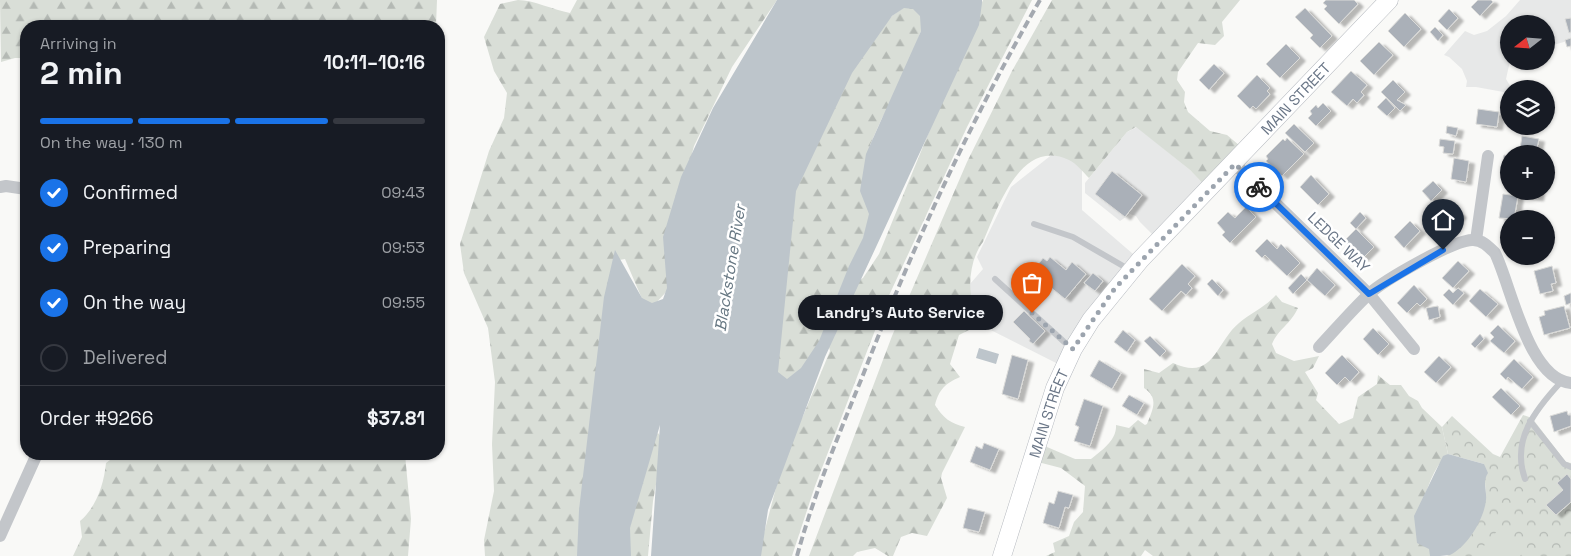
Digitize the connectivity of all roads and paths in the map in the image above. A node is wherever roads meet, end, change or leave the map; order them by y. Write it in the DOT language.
graph roads {
  1 [pos="1389,0"];
  2 [pos="1488,156"];
  3 [pos="1235,164"];
  4 [pos="0,188"];
  5 [pos="20,188"];
  6 [pos="1034,224"];
  7 [pos="1476,240"];
  8 [pos="1131,270"];
  9 [pos="995,279"];
  10 [pos="1369,294"];
  11 [pos="1319,347"];
  12 [pos="1073,349"];
  13 [pos="1414,349"];
  14 [pos="1566,383"];
  15 [pos="1530,421"];
  16 [pos="35,460"];
  17 [pos="1571,467"];
  18 [pos="1524,479"];
  19 [pos="0,536"];
  20 [pos="1002,556"];
  1 -- 3 [label="street, MAIN STREET"];
  2 -- 7 [label="street"];
  3 -- 8 [label="street, MAIN STREET"];
  3 -- 10 [label="street, LEDGE WAY"];
  4 -- 5 [label="street"];
  6 -- 8 [label="lane"];
  7 -- 10 [label="street"];
  7 -- 14 [label="street"];
  8 -- 12 [label="street, MAIN STREET"];
  9 -- 12 [label="lane"];
  10 -- 11 [label="street"];
  10 -- 13 [label="street, LEDGE WAY"];
  12 -- 20 [label="street, MAIN STREET"];
  14 -- 15 [label="lane"];
  15 -- 17 [label="lane"];
  15 -- 18 [label="lane"];
  16 -- 19 [label="street"];
}
